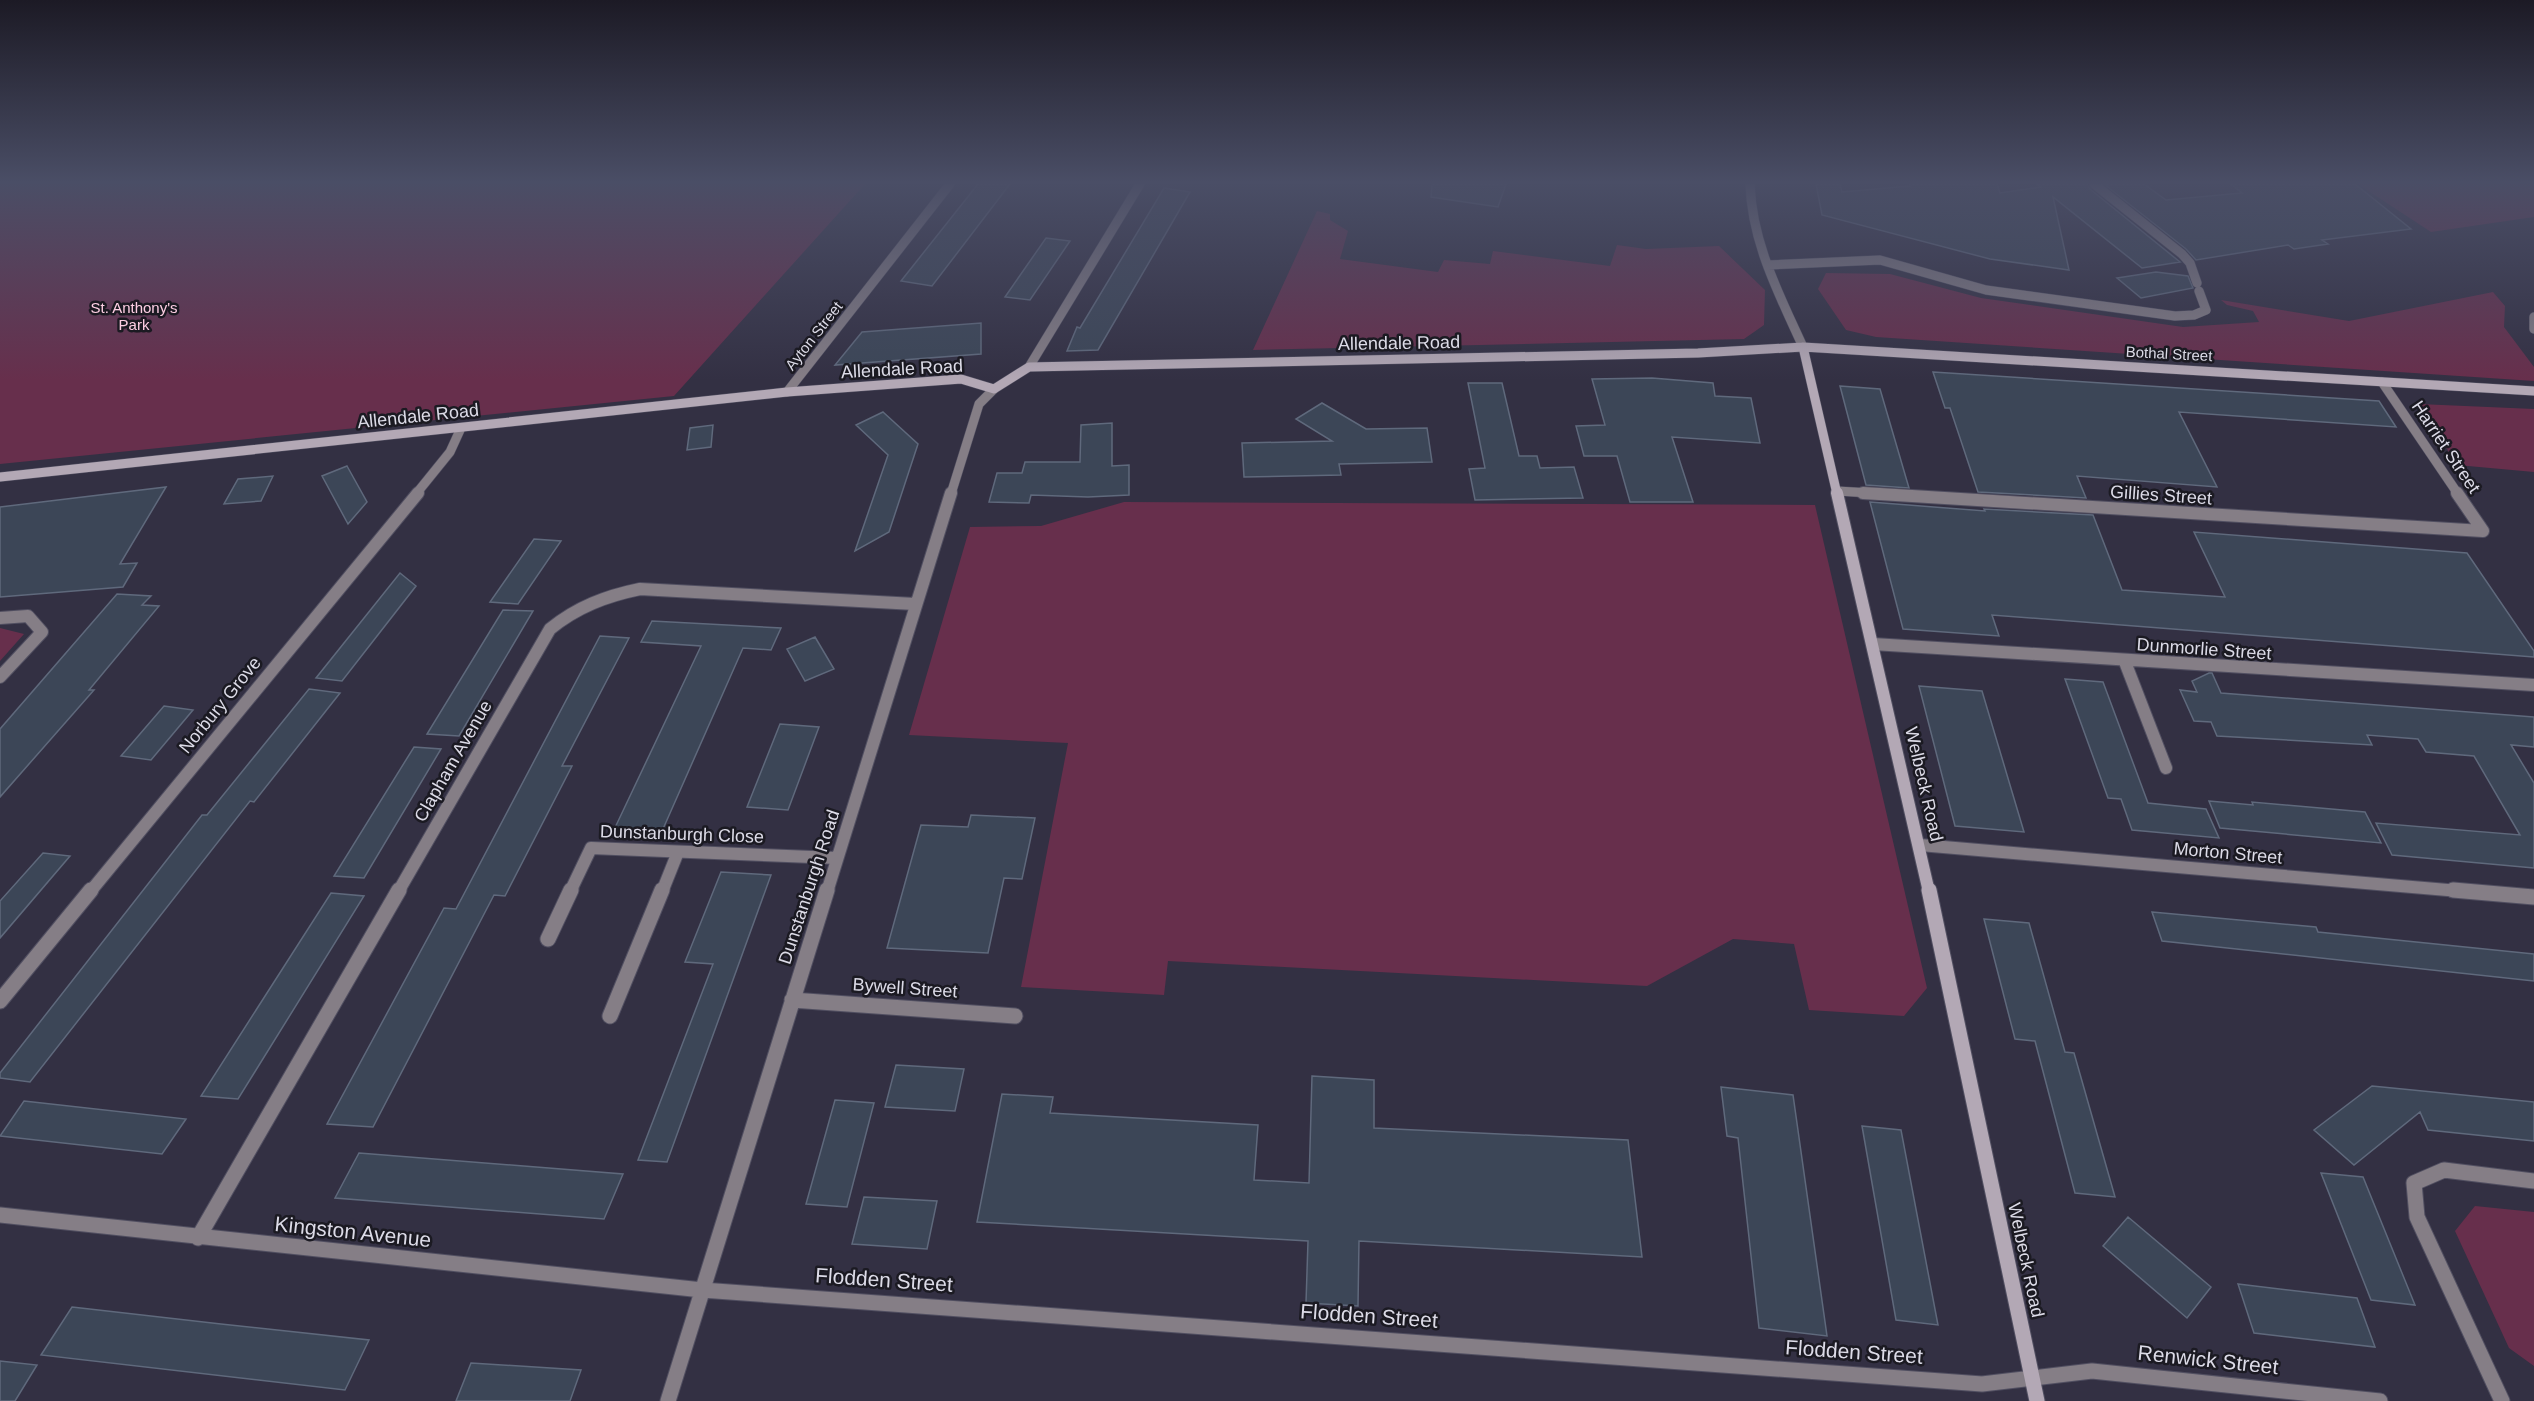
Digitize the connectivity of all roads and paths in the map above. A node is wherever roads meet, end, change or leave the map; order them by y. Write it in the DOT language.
graph roads {
  1 [pos="899,249"];
  2 [pos="1100,249"];
  3 [pos="1763,249"];
  4 [pos="2176,249"];
  5 [pos="1768,265"];
  6 [pos="2534,317"];
  7 [pos="2534,328"];
  8 [pos="1803,347"];
  9 [pos="1029,367"];
  10 [pos="2382,382"];
  11 [pos="994,389"];
  12 [pos="2534,391"];
  13 [pos="787,392"];
  14 [pos="461,428"];
  15 [pos="0,477"];
  16 [pos="1837,491"];
  17 [pos="2483,531"];
  18 [pos="915,604"];
  19 [pos="0,618"];
  20 [pos="1873,644"];
  21 [pos="2125,662"];
  22 [pos="0,677"];
  23 [pos="2534,685"];
  24 [pos="2166,768"];
  25 [pos="1920,845"];
  26 [pos="678,852"];
  27 [pos="837,858"];
  28 [pos="2534,897"];
  29 [pos="548,939"];
  30 [pos="792,1000"];
  31 [pos="0,1001"];
  32 [pos="610,1016"];
  33 [pos="1015,1016"];
  34 [pos="2534,1180"];
  35 [pos="0,1215"];
  36 [pos="198,1238"];
  37 [pos="702,1290"];
  38 [pos="2032,1380"];
  39 [pos="668,1401"];
  40 [pos="2037,1401"];
  41 [pos="2380,1401"];
  42 [pos="2502,1401"];
  1 -- 13 [label="street, Ayton Street"];
  2 -- 9 [label="street"];
  3 -- 5 [label="street, Welbeck Road"];
  4 -- 5 [label="street"];
  5 -- 8 [label="street, Welbeck Road"];
  6 -- 7 [label="street"];
  8 -- 9 [label="main road, Allendale Road"];
  8 -- 10 [label="main road, Bothal Street"];
  8 -- 16 [label="main road, Welbeck Road"];
  9 -- 11 [label="main road"];
  10 -- 12 [label="main road, Bothal Street"];
  10 -- 17 [label="street, Harriet Street"];
  11 -- 13 [label="main road, Allendale Road"];
  11 -- 18 [label="street, Dunstanburgh Road"];
  13 -- 14 [label="main road, Allendale Road"];
  14 -- 15 [label="main road, Allendale Road"];
  14 -- 31 [label="street, Norbury Grove"];
  16 -- 17 [label="street, Gillies Street"];
  16 -- 20 [label="main road, Welbeck Road"];
  18 -- 27 [label="street, Dunstanburgh Road"];
  18 -- 36 [label="street, Clapham Avenue"];
  19 -- 22 [label="street"];
  20 -- 21 [label="street, Dunmorlie Street"];
  20 -- 25 [label="main road, Welbeck Road"];
  21 -- 23 [label="street, Dunmorlie Street"];
  21 -- 24 [label="street"];
  25 -- 28 [label="street, Morton Street"];
  25 -- 38 [label="main road, Welbeck Road"];
  26 -- 27 [label="street, Dunstanburgh Close"];
  26 -- 29 [label="street, Dunstanburgh Close"];
  26 -- 32 [label="street"];
  27 -- 30 [label="street, Dunstanburgh Road"];
  30 -- 33 [label="street, Bywell Street"];
  30 -- 37 [label="street, Dunstanburgh Road"];
  34 -- 42 [label="street"];
  35 -- 36 [label="street, Kingston Avenue"];
  36 -- 37 [label="street, Kingston Avenue"];
  37 -- 38 [label="street, Flodden Street"];
  37 -- 39 [label="street, Dunstanburgh Road"];
  38 -- 40 [label="main road, Welbeck Road"];
  38 -- 41 [label="street, Renwick Street"];
}
